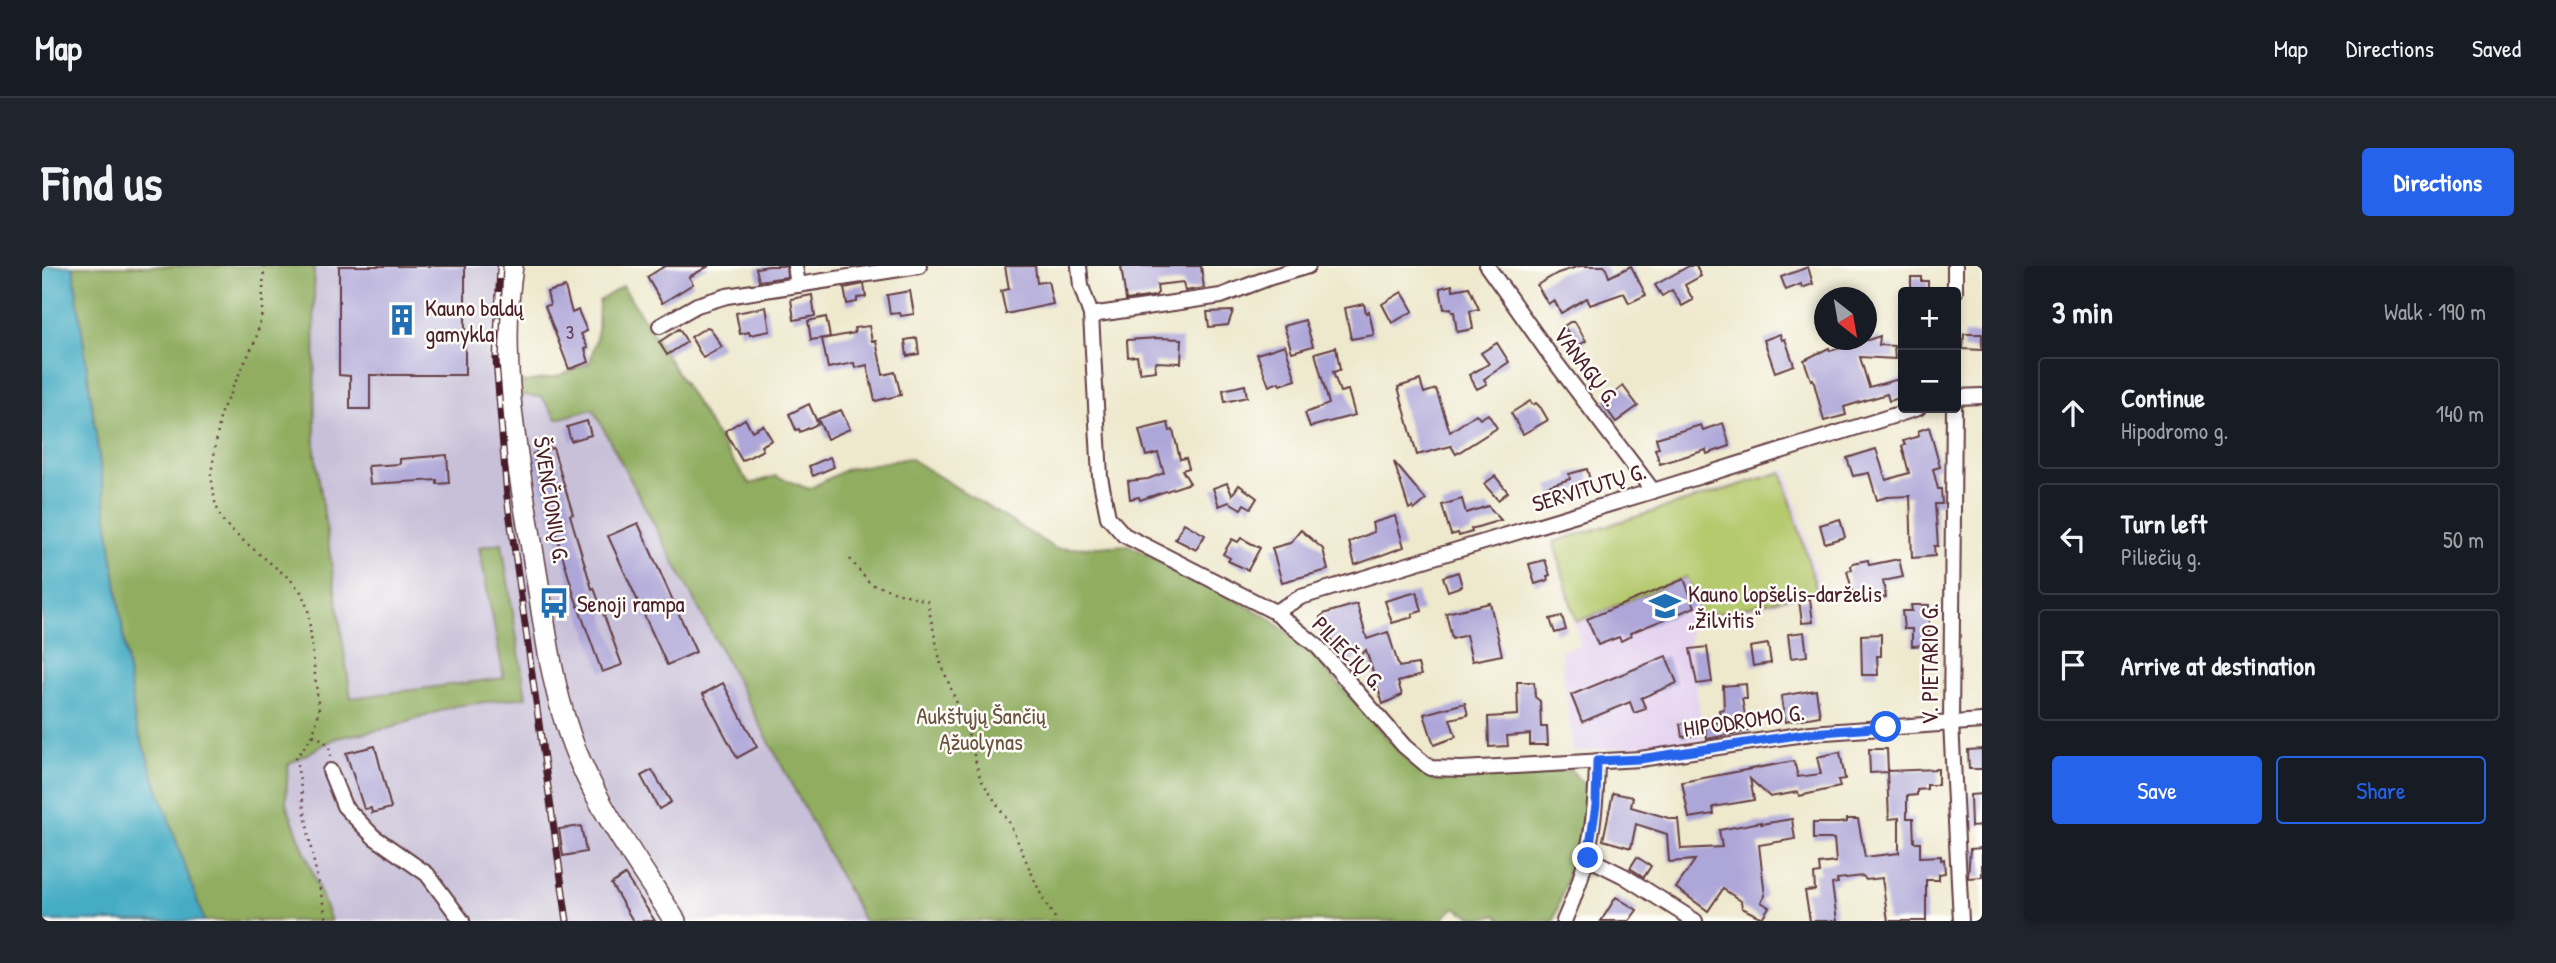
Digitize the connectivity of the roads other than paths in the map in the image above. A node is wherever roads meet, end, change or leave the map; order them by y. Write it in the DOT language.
graph roads {
  1 [pos="512,266"];
  2 [pos="795,266"];
  3 [pos="919,266"];
  4 [pos="1079,266"];
  5 [pos="1308,266"];
  6 [pos="1487,266"];
  7 [pos="1955,266"];
  8 [pos="798,285"];
  9 [pos="1955,287"];
  10 [pos="1091,315"];
  11 [pos="660,326"];
  12 [pos="1982,396"];
  13 [pos="1961,397"];
  14 [pos="1903,413"];
  15 [pos="1954,413"];
  16 [pos="1653,491"];
  17 [pos="1275,612"];
  18 [pos="1982,721"];
  19 [pos="1951,722"];
  20 [pos="1597,761"];
  21 [pos="330,771"];
  22 [pos="1588,858"];
  23 [pos="462,921"];
  24 [pos="675,921"];
  25 [pos="1564,921"];
  26 [pos="1695,921"];
  27 [pos="1961,921"];
  1 -- 24 [label="street, ŠVENČIONIŲ G."];
  2 -- 8 [label="street"];
  3 -- 8 [label="street"];
  4 -- 10 [label="street, PILIEČIŲ G."];
  5 -- 10 [label="street"];
  6 -- 16 [label="street, VANAGŲ G."];
  7 -- 9 [label="street"];
  8 -- 11 [label="street"];
  10 -- 17 [label="street, PILIEČIŲ G."];
  12 -- 13 [label="street"];
  14 -- 16 [label="street, SERVITUTŲ G."];
  15 -- 19 [label="street, V. PIETARIO G."];
  16 -- 17 [label="street, SERVITUTŲ G."];
  17 -- 20 [label="street, PILIEČIŲ G."];
  18 -- 19 [label="street, HIPODROMO G."];
  19 -- 20 [label="street, HIPODROMO G."];
  19 -- 27 [label="street, V. PIETARIO G."];
  20 -- 22 [label="street"];
  21 -- 23 [label="street"];
  22 -- 25 [label="street"];
  22 -- 26 [label="street"];
}
